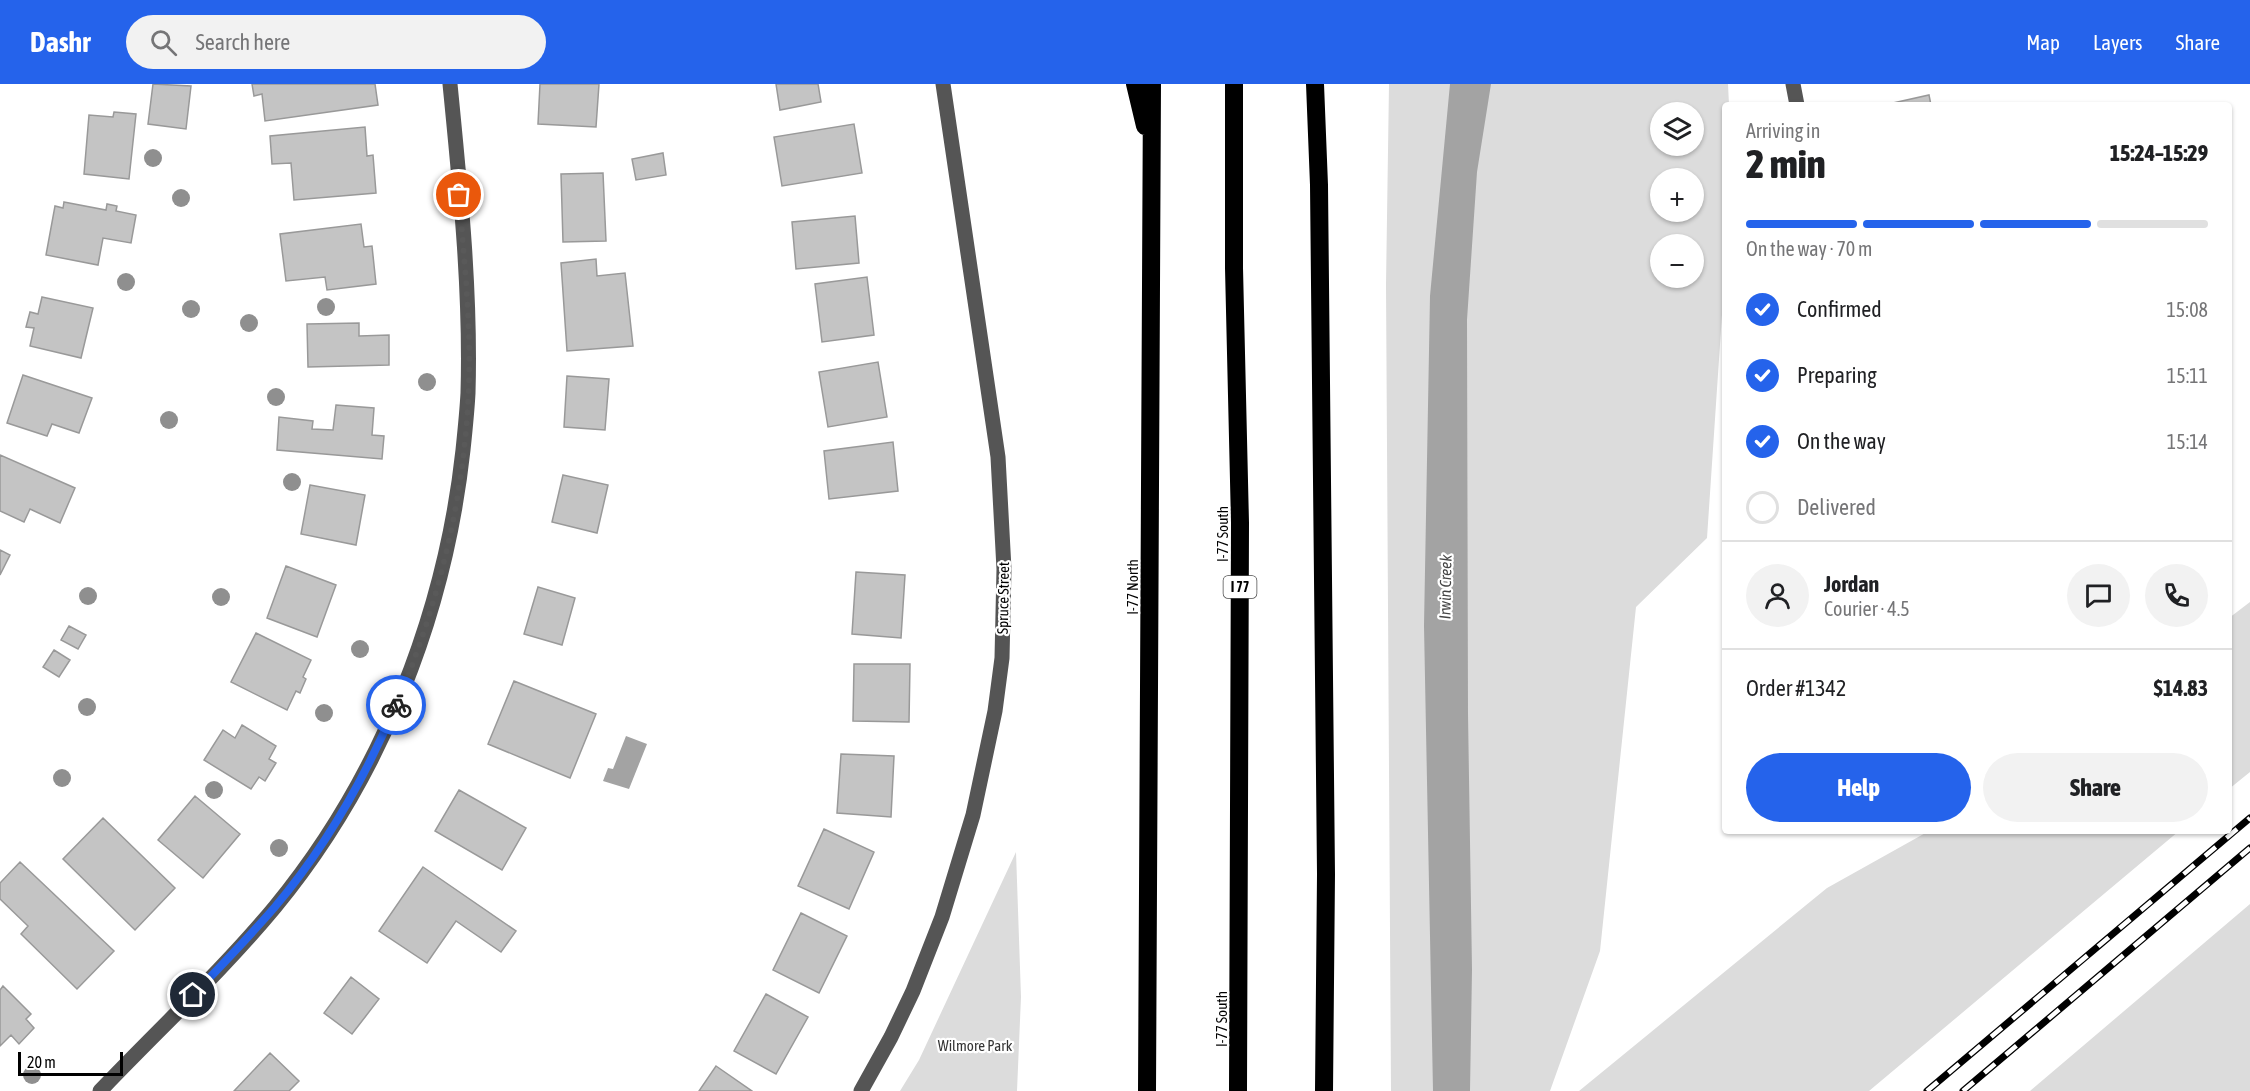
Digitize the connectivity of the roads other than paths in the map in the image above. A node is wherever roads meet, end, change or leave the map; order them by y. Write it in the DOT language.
graph roads {
  1 [pos="450,84"];
  2 [pos="943,84"];
  3 [pos="1135,84"];
  4 [pos="1152,84"];
  5 [pos="1234,84"];
  6 [pos="1315,84"];
  7 [pos="1321,84"];
  8 [pos="1793,84"];
  9 [pos="1796,102"];
  10 [pos="1317,131"];
  11 [pos="1152,153"];
  12 [pos="1326,874"];
  13 [pos="99,1091"];
  14 [pos="861,1091"];
  15 [pos="1147,1091"];
  16 [pos="1239,1091"];
  17 [pos="1323,1091"];
  18 [pos="1335,1091"];
  1 -- 13 [label="street"];
  2 -- 14 [label="street, Spruce Street"];
  3 -- 11 [label="highway"];
  4 -- 11 [label="highway, I-77 North"];
  5 -- 16 [label="highway, I-77 South / I 77"];
  6 -- 10 [label="highway"];
  7 -- 10 [label="highway"];
  8 -- 9 [label="street"];
  10 -- 12 [label="highway"];
  11 -- 15 [label="highway, I-77 North"];
  12 -- 17 [label="highway"];
  12 -- 18 [label="highway"];
}
